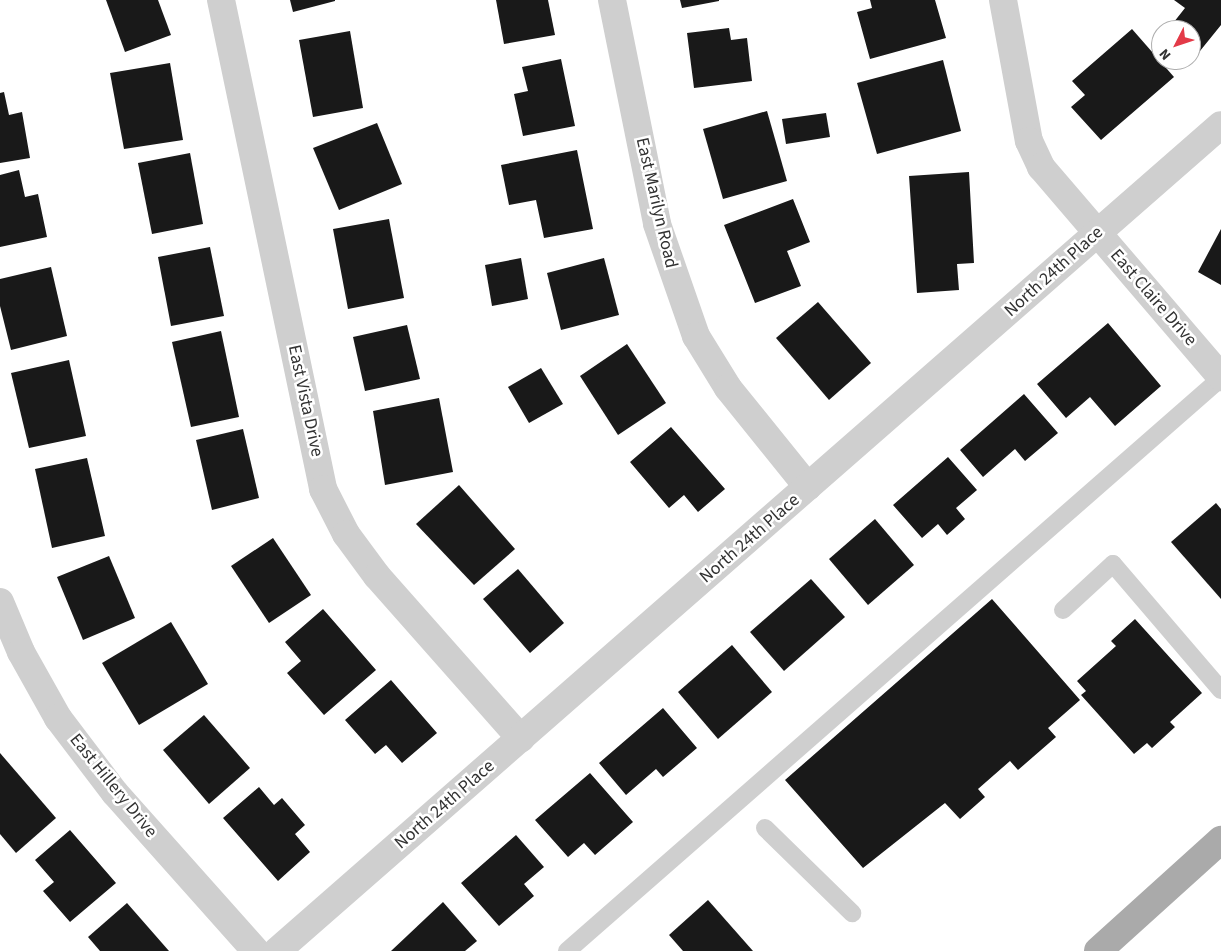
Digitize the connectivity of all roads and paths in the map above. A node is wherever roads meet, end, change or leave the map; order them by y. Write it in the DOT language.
graph roads {
  1 [pos="222,0"];
  2 [pos="612,0"];
  3 [pos="1003,0"];
  4 [pos="1221,125"];
  5 [pos="1098,234"];
  6 [pos="1221,378"];
  7 [pos="808,488"];
  8 [pos="0,602"];
  9 [pos="1063,610"];
  10 [pos="1221,690"];
  11 [pos="521,739"];
  12 [pos="765,828"];
  13 [pos="1221,840"];
  14 [pos="852,913"];
  15 [pos="256,951"];
  16 [pos="277,951"];
  17 [pos="567,951"];
  18 [pos="1098,951"];
  1 -- 11 [label="street, East Vista Drive"];
  2 -- 7 [label="street, East Marilyn Road"];
  3 -- 5 [label="street, East Claire Drive"];
  4 -- 5 [label="street, North 24th Place"];
  5 -- 6 [label="street, East Claire Drive"];
  5 -- 7 [label="street, North 24th Place"];
  6 -- 17 [label="lane"];
  7 -- 11 [label="street, North 24th Place"];
  8 -- 15 [label="street, East Hillery Drive"];
  9 -- 10 [label="lane"];
  11 -- 16 [label="street, North 24th Place"];
  12 -- 14 [label="lane"];
  13 -- 18 [label="main road"];
}
